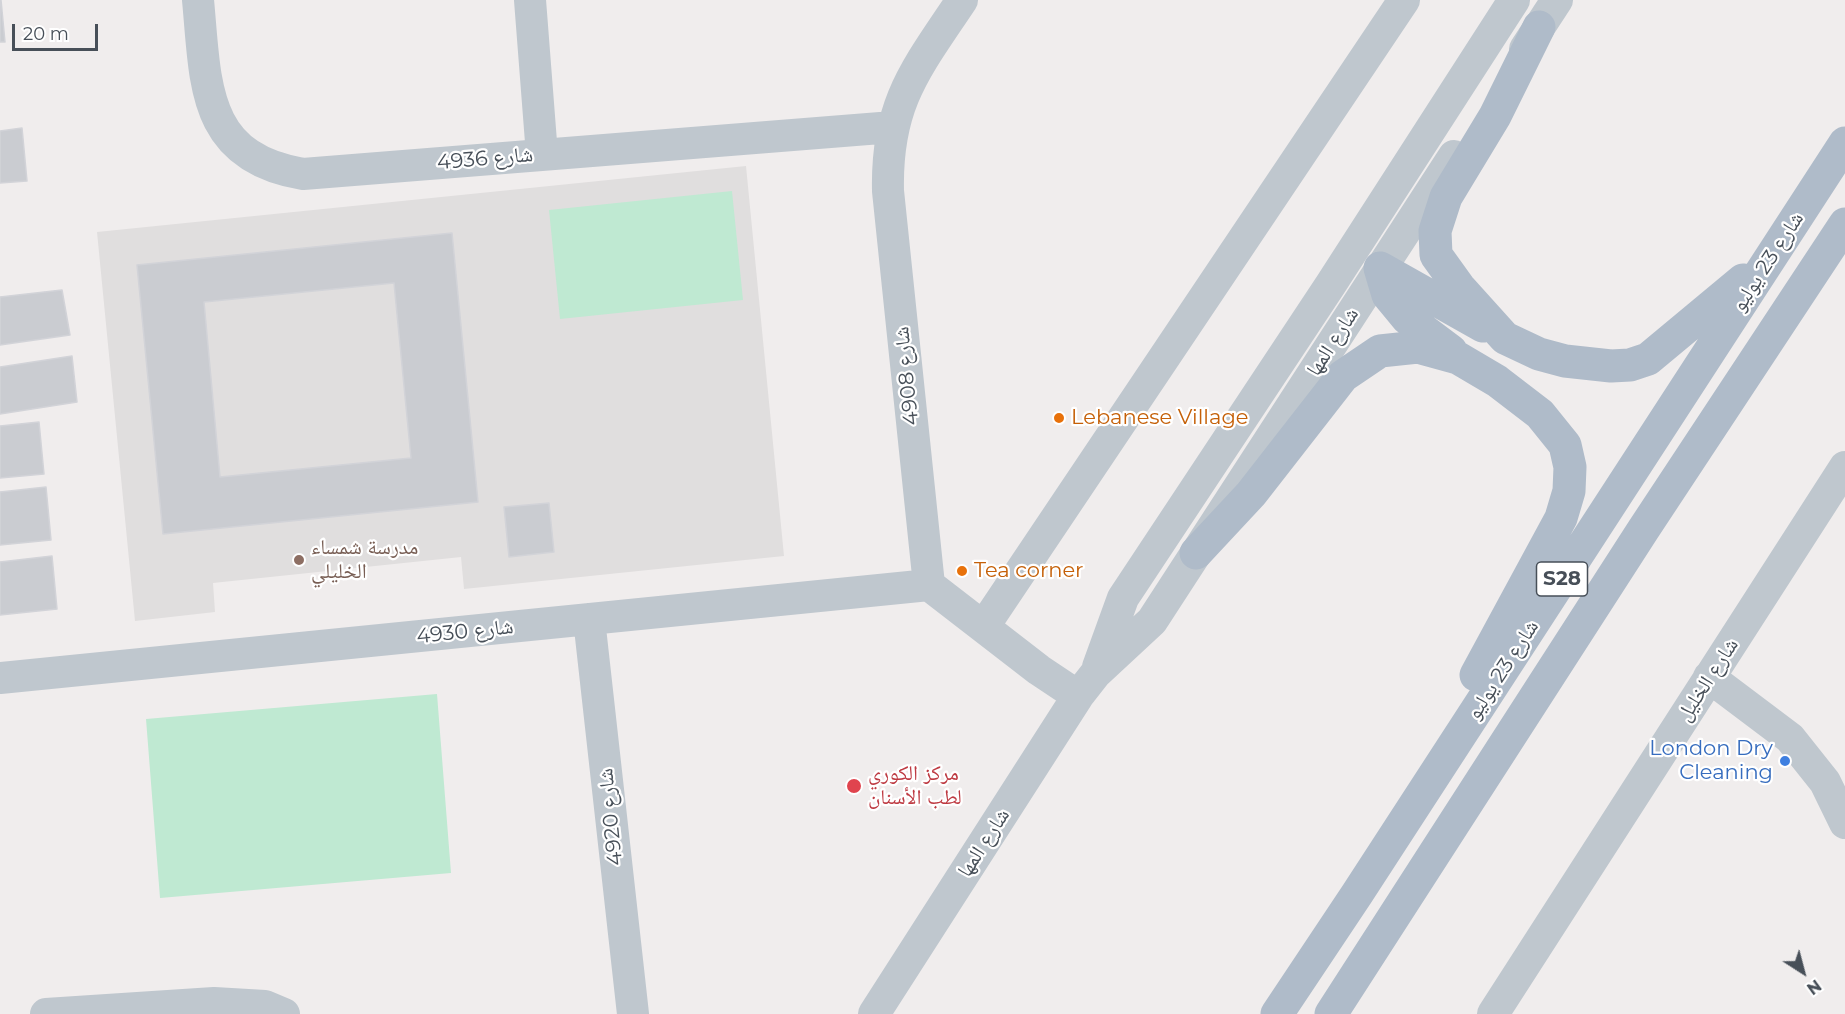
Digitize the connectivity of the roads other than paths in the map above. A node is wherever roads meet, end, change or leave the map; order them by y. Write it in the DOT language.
graph roads {
  1 [pos="198,0"];
  2 [pos="530,0"];
  3 [pos="962,0"];
  4 [pos="1404,0"];
  5 [pos="1514,0"];
  6 [pos="1557,0"];
  7 [pos="1539,27"];
  8 [pos="1434,123"];
  9 [pos="892,127"];
  10 [pos="1845,143"];
  11 [pos="542,155"];
  12 [pos="1845,224"];
  13 [pos="1770,258"];
  14 [pos="1380,268"];
  15 [pos="1331,284"];
  16 [pos="1505,338"];
  17 [pos="1458,358"];
  18 [pos="1845,467"];
  19 [pos="1196,554"];
  20 [pos="929,585"];
  21 [pos="589,619"];
  22 [pos="984,626"];
  23 [pos="1710,676"];
  24 [pos="0,678"];
  25 [pos="1087,685"];
  26 [pos="1845,823"];
  27 [pos="1358,894"];
  28 [pos="46,1014"];
  29 [pos="284,1014"];
  30 [pos="633,1014"];
  31 [pos="874,1014"];
  32 [pos="1277,1014"];
  33 [pos="1331,1014"];
  34 [pos="1493,1014"];
  1 -- 11 [label="street, 4936 شارع"];
  2 -- 11 [label="street"];
  3 -- 9 [label="street, 4908 شارع"];
  4 -- 22 [label="street"];
  5 -- 8 [label="street, شارع المها"];
  6 -- 7 [label="street, شارع المها"];
  7 -- 14 [label="street, شارع المها"];
  7 -- 16 [label="main road"];
  8 -- 14 [label="street"];
  8 -- 15 [label="street, شارع المها"];
  9 -- 11 [label="street, 4936 شارع"];
  9 -- 20 [label="street, 4908 شارع"];
  10 -- 13 [label="main road, شارع 23 يوليو / S28"];
  12 -- 33 [label="main road, شارع 23 يوليو / S28"];
  13 -- 16 [label="main road"];
  13 -- 27 [label="main road, شارع 23 يوليو / S28"];
  14 -- 15 [label="street"];
  14 -- 16 [label="main road"];
  14 -- 17 [label="main road"];
  14 -- 19 [label="street, شارع المها"];
  15 -- 25 [label="street, شارع المها"];
  17 -- 19 [label="main road"];
  17 -- 27 [label="main road"];
  18 -- 23 [label="street, شارع الخليل"];
  19 -- 25 [label="street, شارع المها"];
  20 -- 21 [label="street, 4930 شارع"];
  20 -- 22 [label="street"];
  21 -- 24 [label="street, 4930 شارع"];
  21 -- 30 [label="street, 4920 شارع"];
  22 -- 25 [label="street"];
  23 -- 26 [label="street"];
  23 -- 34 [label="street, شارع الخليل"];
  25 -- 31 [label="street, شارع المها"];
  27 -- 32 [label="main road, شارع 23 يوليو / S28"];
  28 -- 29 [label="street"];
}
